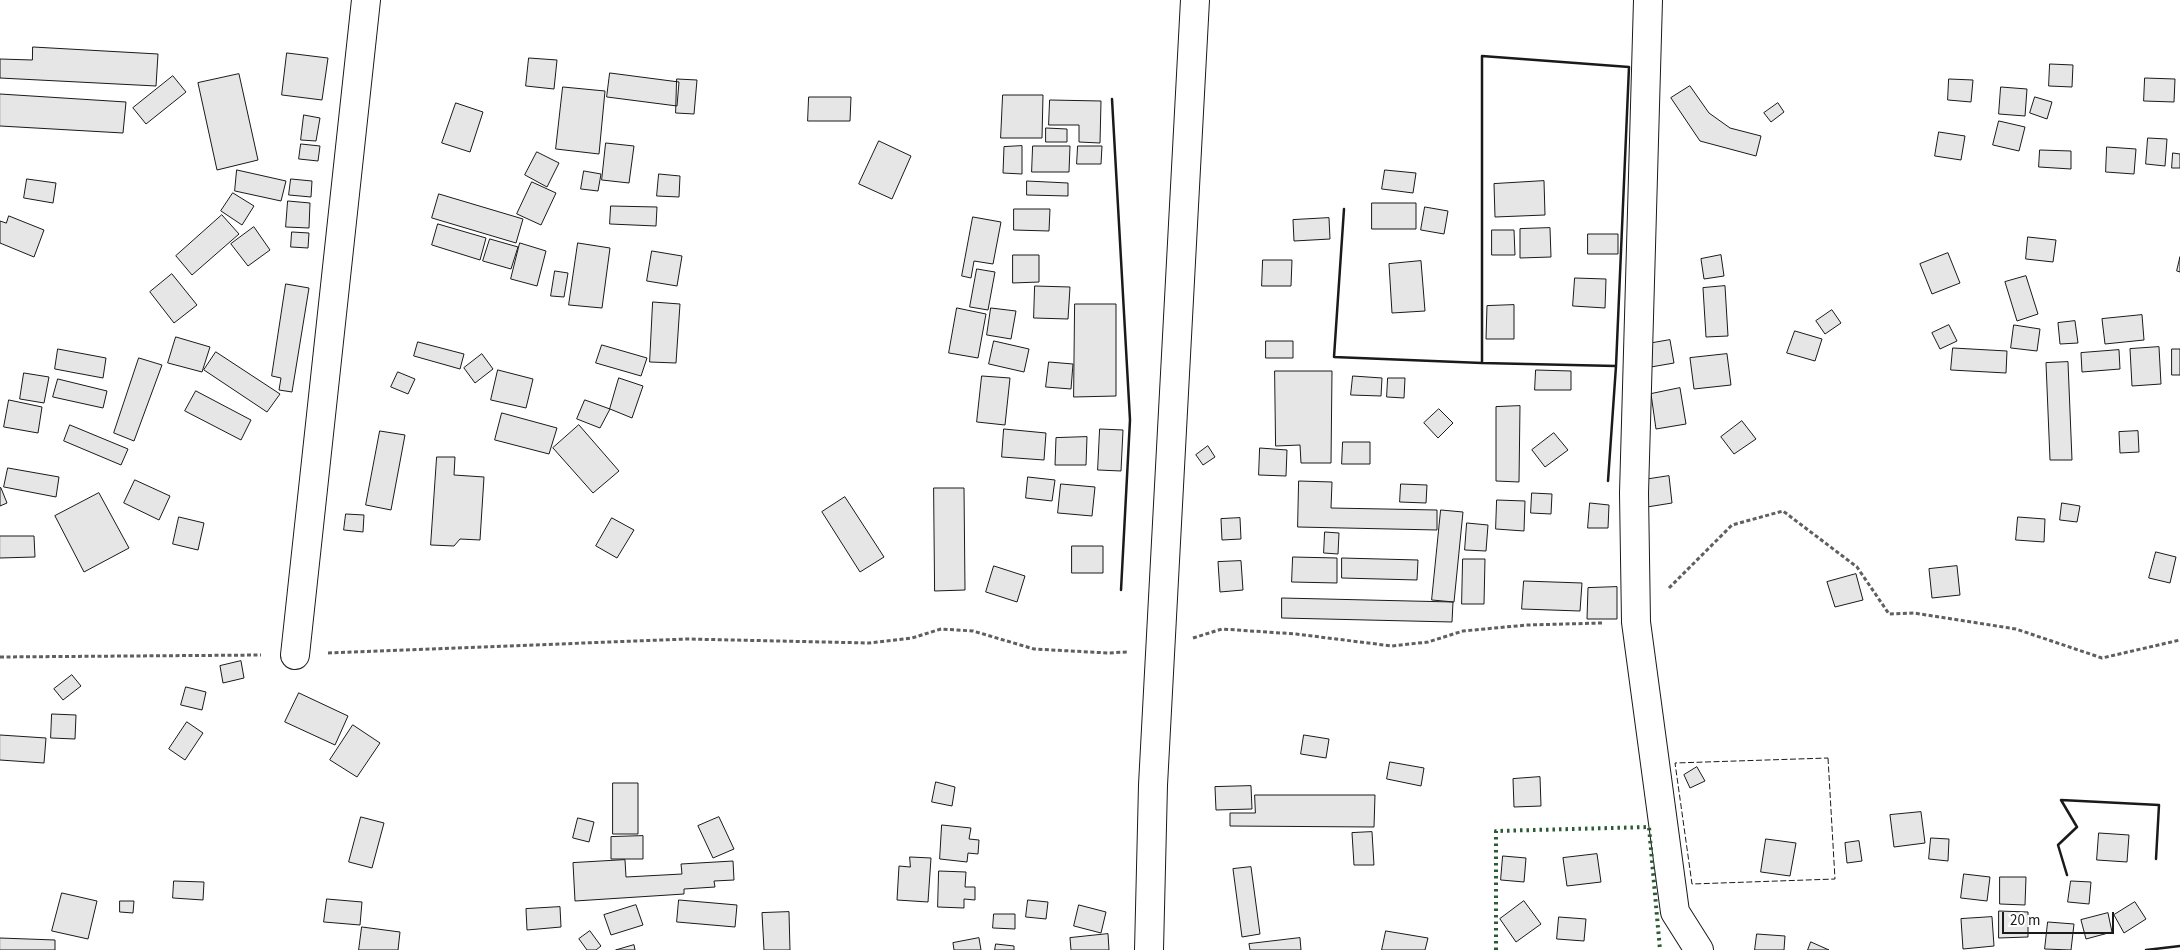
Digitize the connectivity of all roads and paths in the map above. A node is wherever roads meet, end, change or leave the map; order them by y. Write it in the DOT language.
graph roads {
  1 [pos="366,0"];
  2 [pos="1195,0"];
  3 [pos="1648,0"];
  4 [pos="1636,622"];
  5 [pos="2180,640"];
  6 [pos="1160,649"];
  7 [pos="295,654"];
  8 [pos="0,657"];
  9 [pos="1150,950"];
  10 [pos="1699,950"];
  1 -- 7 [label="street"];
  2 -- 6 [label="street"];
  3 -- 4 [label="street"];
  4 -- 5 [label="path"];
  4 -- 6 [label="path"];
  4 -- 10 [label="street"];
  6 -- 7 [label="path"];
  6 -- 9 [label="street"];
  7 -- 8 [label="path"];
}
